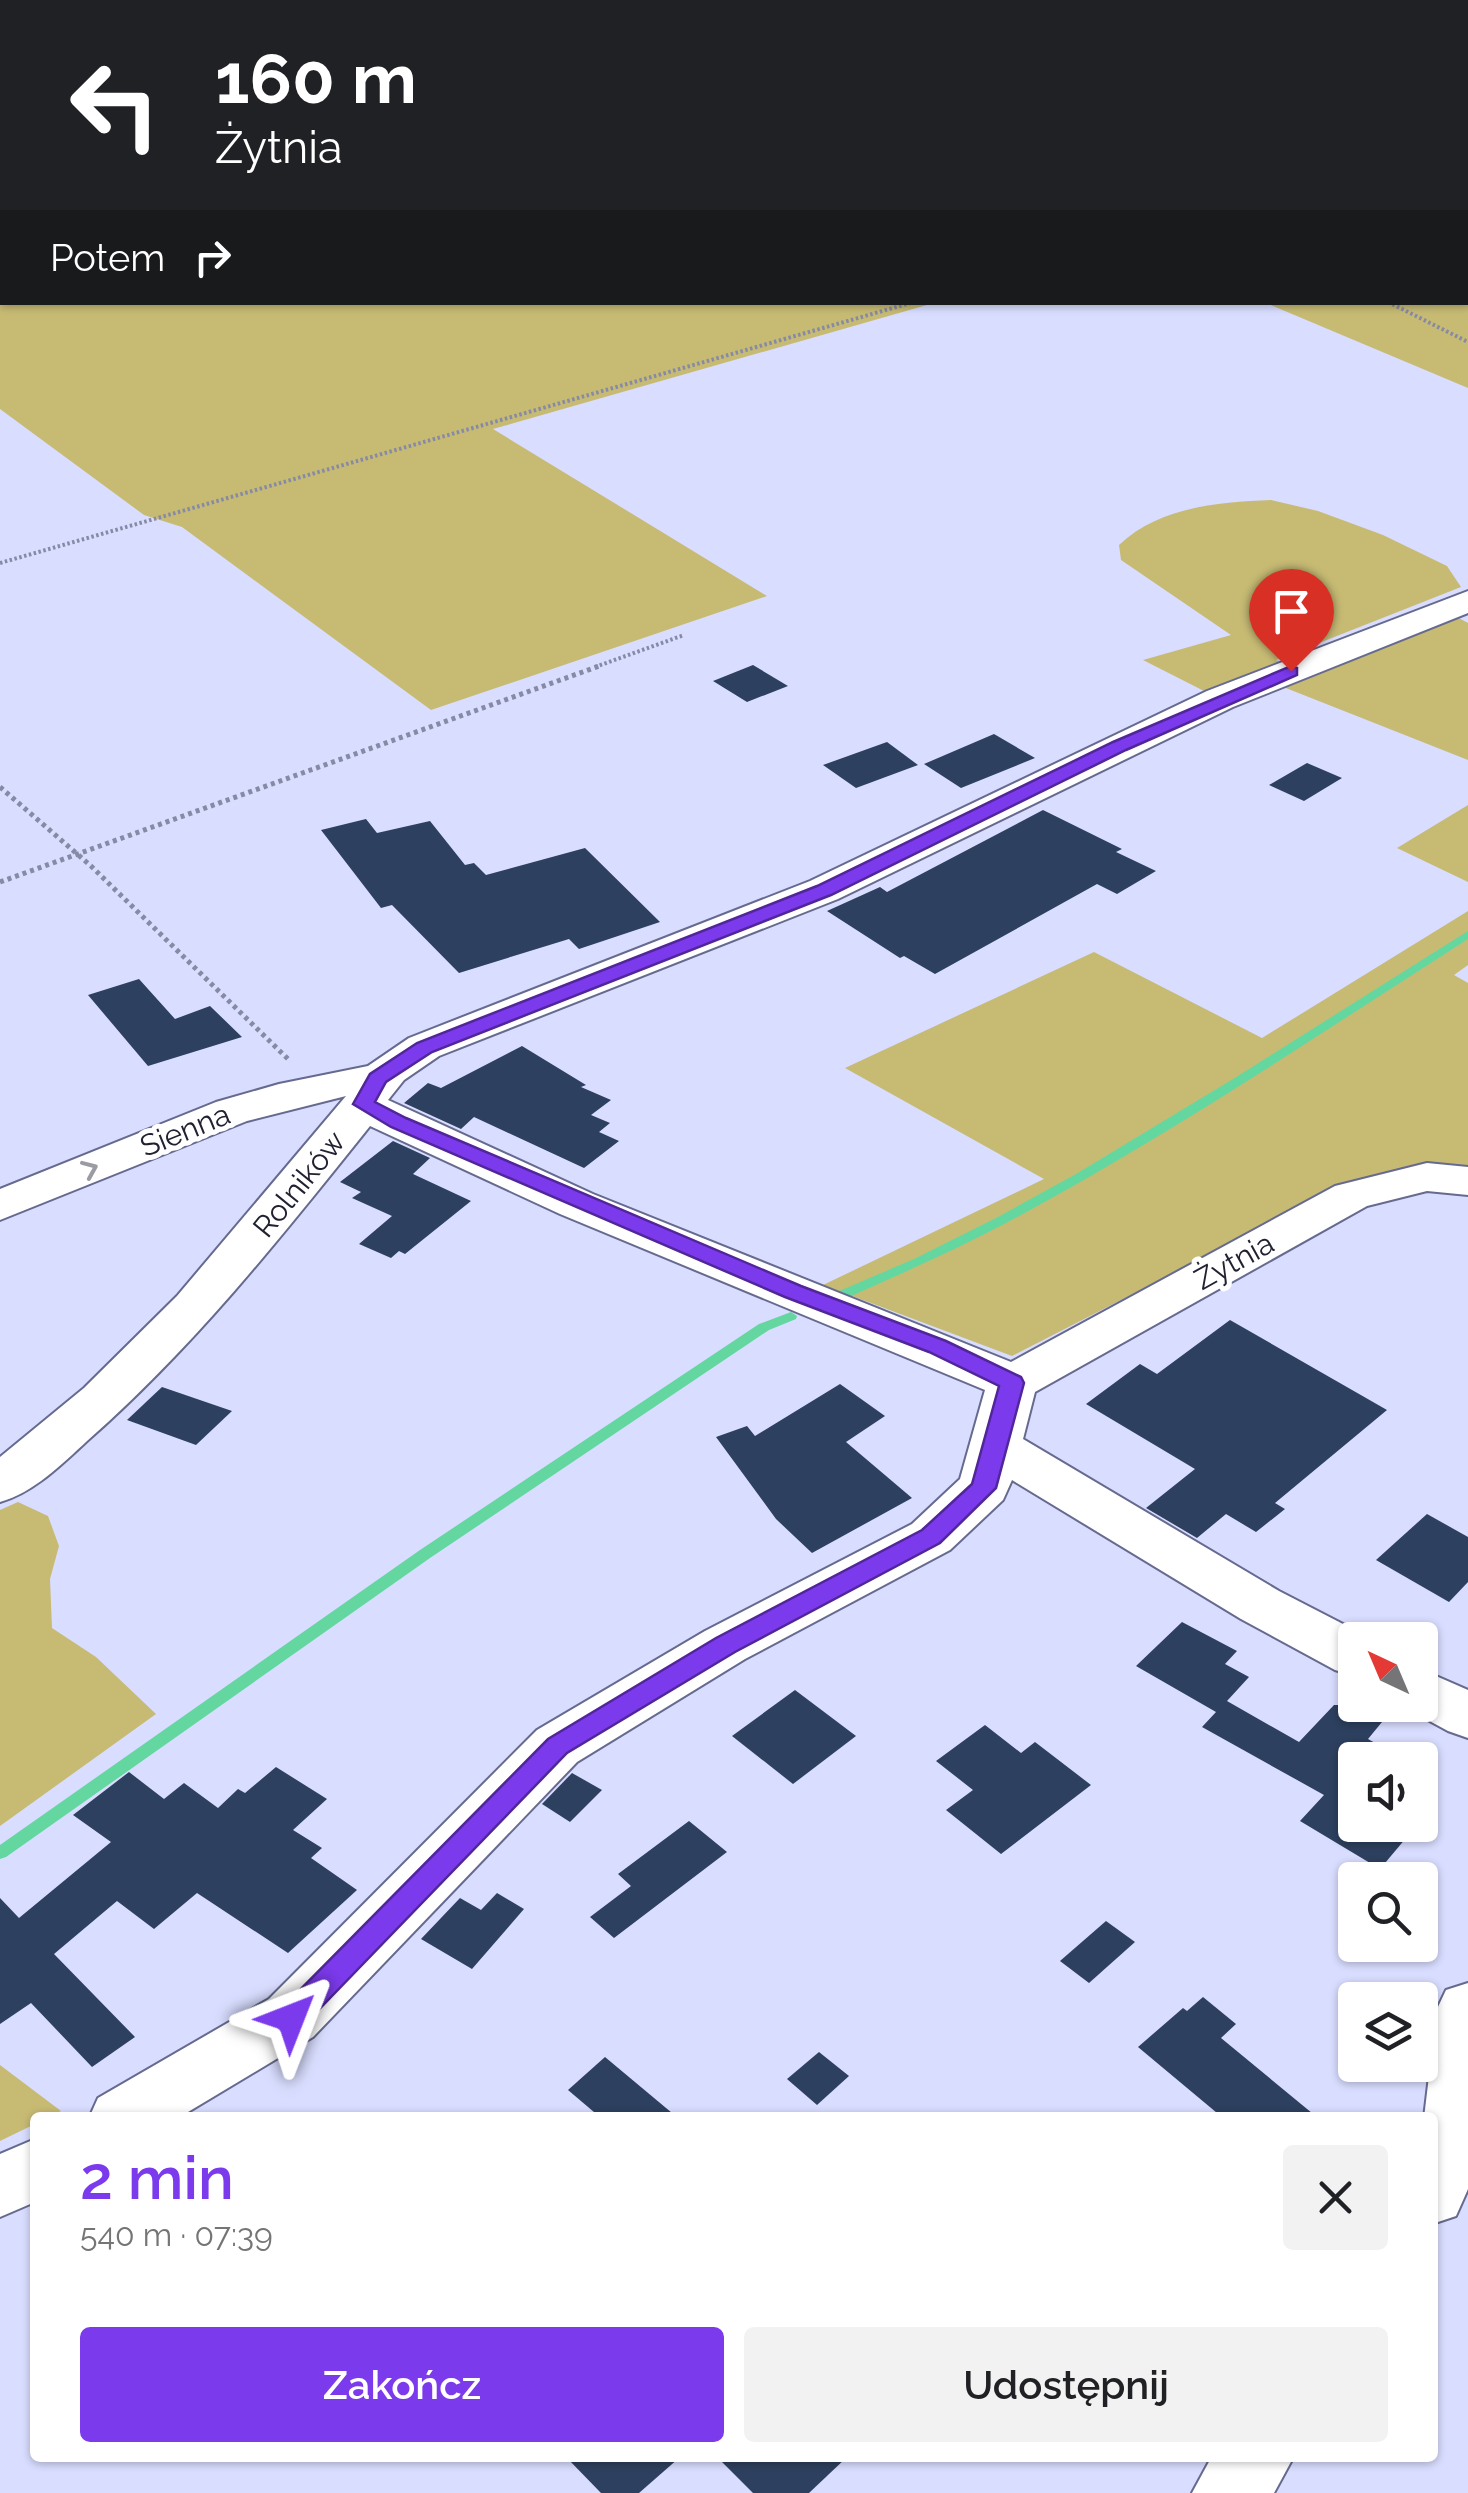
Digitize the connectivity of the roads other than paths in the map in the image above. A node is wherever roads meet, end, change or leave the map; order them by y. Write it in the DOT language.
graph roads {
  1 [pos="1468,601"];
  2 [pos="352,1089"];
  3 [pos="1464,1177"];
  4 [pos="0,1206"];
  5 [pos="1012,1383"];
  6 [pos="995,1446"];
  7 [pos="0,1484"];
  8 [pos="1338,1647"];
  9 [pos="1438,1700"];
  10 [pos="1468,1716"];
  11 [pos="1468,2009"];
  12 [pos="132,2112"];
  13 [pos="30,2171"];
  14 [pos="1438,2182"];
  15 [pos="0,2188"];
  16 [pos="1255,2462"];
  17 [pos="1228,2493"];
  1 -- 2 [label="street, Rolników"];
  4 -- 2 [label="street, Sienna, one-way"];
  2 -- 5 [label="street"];
  2 -- 7 [label="street, Rolników"];
  3 -- 5 [label="street, Żytnia"];
  5 -- 6 [label="street"];
  6 -- 8 [label="street"];
  6 -- 12 [label="street"];
  9 -- 10 [label="street"];
  11 -- 14 [label="street"];
  13 -- 15 [label="street"];
  16 -- 17 [label="street"];
}
